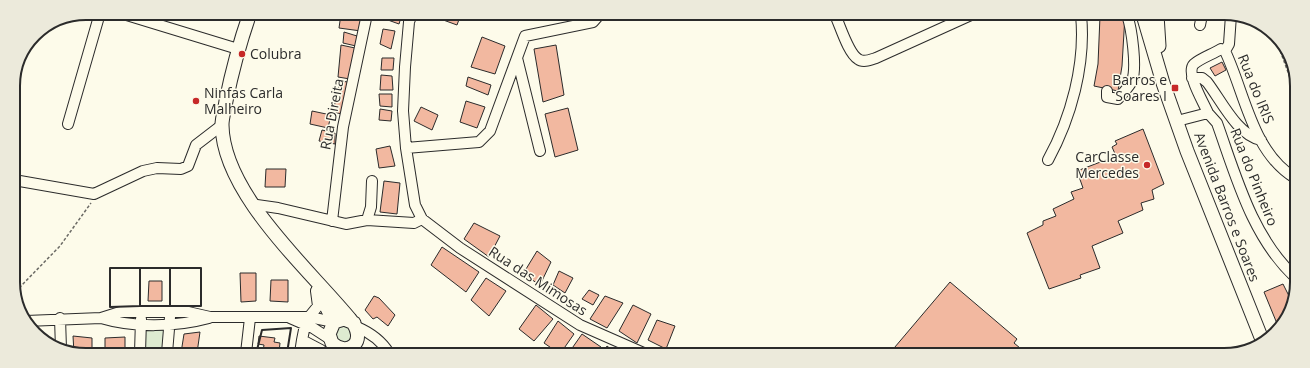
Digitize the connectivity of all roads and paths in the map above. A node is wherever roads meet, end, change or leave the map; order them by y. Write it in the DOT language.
graph roads {
  1 [pos="98,20"];
  2 [pos="143,20"];
  3 [pos="248,20"];
  4 [pos="366,20"];
  5 [pos="410,20"];
  6 [pos="595,20"];
  7 [pos="837,20"];
  8 [pos="960,20"];
  9 [pos="1081,20"];
  10 [pos="1129,20"];
  11 [pos="1144,20"];
  12 [pos="1157,20"];
  13 [pos="1231,21"];
  14 [pos="238,49"];
  15 [pos="1225,51"];
  16 [pos="1282,56"];
  17 [pos="517,57"];
  18 [pos="1289,75"];
  19 [pos="1192,78"];
  20 [pos="1163,83"];
  21 [pos="1107,91"];
  22 [pos="1208,113"];
  23 [pos="1177,120"];
  24 [pos="68,124"];
  25 [pos="222,125"];
  26 [pos="1260,140"];
  27 [pos="406,148"];
  28 [pos="540,151"];
  29 [pos="1048,160"];
  30 [pos="1290,175"];
  31 [pos="20,181"];
  32 [pos="372,181"];
  33 [pos="92,202"];
  34 [pos="251,204"];
  35 [pos="422,219"];
  36 [pos="367,220"];
  37 [pos="332,221"];
  38 [pos="300,262"];
  39 [pos="1290,272"];
  40 [pos="315,286"];
  41 [pos="20,287"];
  42 [pos="143,312"];
  43 [pos="168,312"];
  44 [pos="60,318"];
  45 [pos="101,318"];
  46 [pos="210,318"];
  47 [pos="250,318"];
  48 [pos="33,320"];
  49 [pos="307,321"];
  50 [pos="334,322"];
  51 [pos="140,324"];
  52 [pos="170,324"];
  53 [pos="355,325"];
  54 [pos="1261,337"];
  55 [pos="302,340"];
  56 [pos="60,342"];
  57 [pos="354,346"];
  58 [pos="140,348"];
  59 [pos="168,348"];
  60 [pos="247,348"];
  61 [pos="301,348"];
  62 [pos="317,348"];
  63 [pos="332,348"];
  64 [pos="381,348"];
  65 [pos="386,348"];
  66 [pos="632,348"];
  1 -- 24 [label="street"];
  2 -- 14 [label="street"];
  3 -- 14 [label="main road"];
  4 -- 37 [label="street, Rua Direita"];
  5 -- 27 [label="street"];
  6 -- 17 [label="street"];
  7 -- 8 [label="street"];
  9 -- 29 [label="street"];
  10 -- 21 [label="street"];
  11 -- 20 [label="main road, Avenida Barros e Soares"];
  12 -- 20 [label="main road, Avenida Barros e Soares"];
  13 -- 15 [label="street"];
  14 -- 25 [label="main road"];
  15 -- 19 [label="street, Rua do IRIS"];
  15 -- 26 [label="street, Rua do IRIS"];
  16 -- 18 [label="path"];
  17 -- 27 [label="street"];
  17 -- 28 [label="street"];
  19 -- 22 [label="street"];
  19 -- 26 [label="street, Rua do IRIS"];
  20 -- 23 [label="main road, Avenida Barros e Soares"];
  22 -- 23 [label="street"];
  22 -- 39 [label="street, Rua do Pinheiro"];
  23 -- 54 [label="main road, Avenida Barros e Soares"];
  25 -- 31 [label="street"];
  25 -- 34 [label="main road"];
  26 -- 30 [label="street, Rua do IRIS"];
  27 -- 35 [label="street"];
  32 -- 36 [label="street"];
  33 -- 41 [label="path"];
  34 -- 37 [label="street"];
  34 -- 38 [label="main road"];
  35 -- 36 [label="street"];
  35 -- 66 [label="street, Rua das Mimosas"];
  36 -- 37 [label="street"];
  38 -- 40 [label="main road"];
  38 -- 53 [label="main road"];
  40 -- 49 [label="street"];
  40 -- 50 [label="main road"];
  42 -- 43 [label="street"];
  42 -- 45 [label="street"];
  42 -- 51 [label="street"];
  43 -- 46 [label="street"];
  43 -- 52 [label="street"];
  44 -- 45 [label="street"];
  44 -- 48 [label="street"];
  44 -- 56 [label="street"];
  45 -- 51 [label="street"];
  46 -- 47 [label="street"];
  46 -- 52 [label="street"];
  47 -- 49 [label="street"];
  47 -- 60 [label="street"];
  49 -- 50 [label="street"];
  49 -- 55 [label="street"];
  49 -- 63 [label="street"];
  50 -- 53 [label="main road"];
  50 -- 63 [label="main road"];
  51 -- 52 [label="street"];
  51 -- 58 [label="street"];
  52 -- 59 [label="street"];
  53 -- 57 [label="main road"];
  53 -- 65 [label="street"];
  55 -- 61 [label="street"];
  55 -- 62 [label="street"];
  57 -- 64 [label="street"];
}
